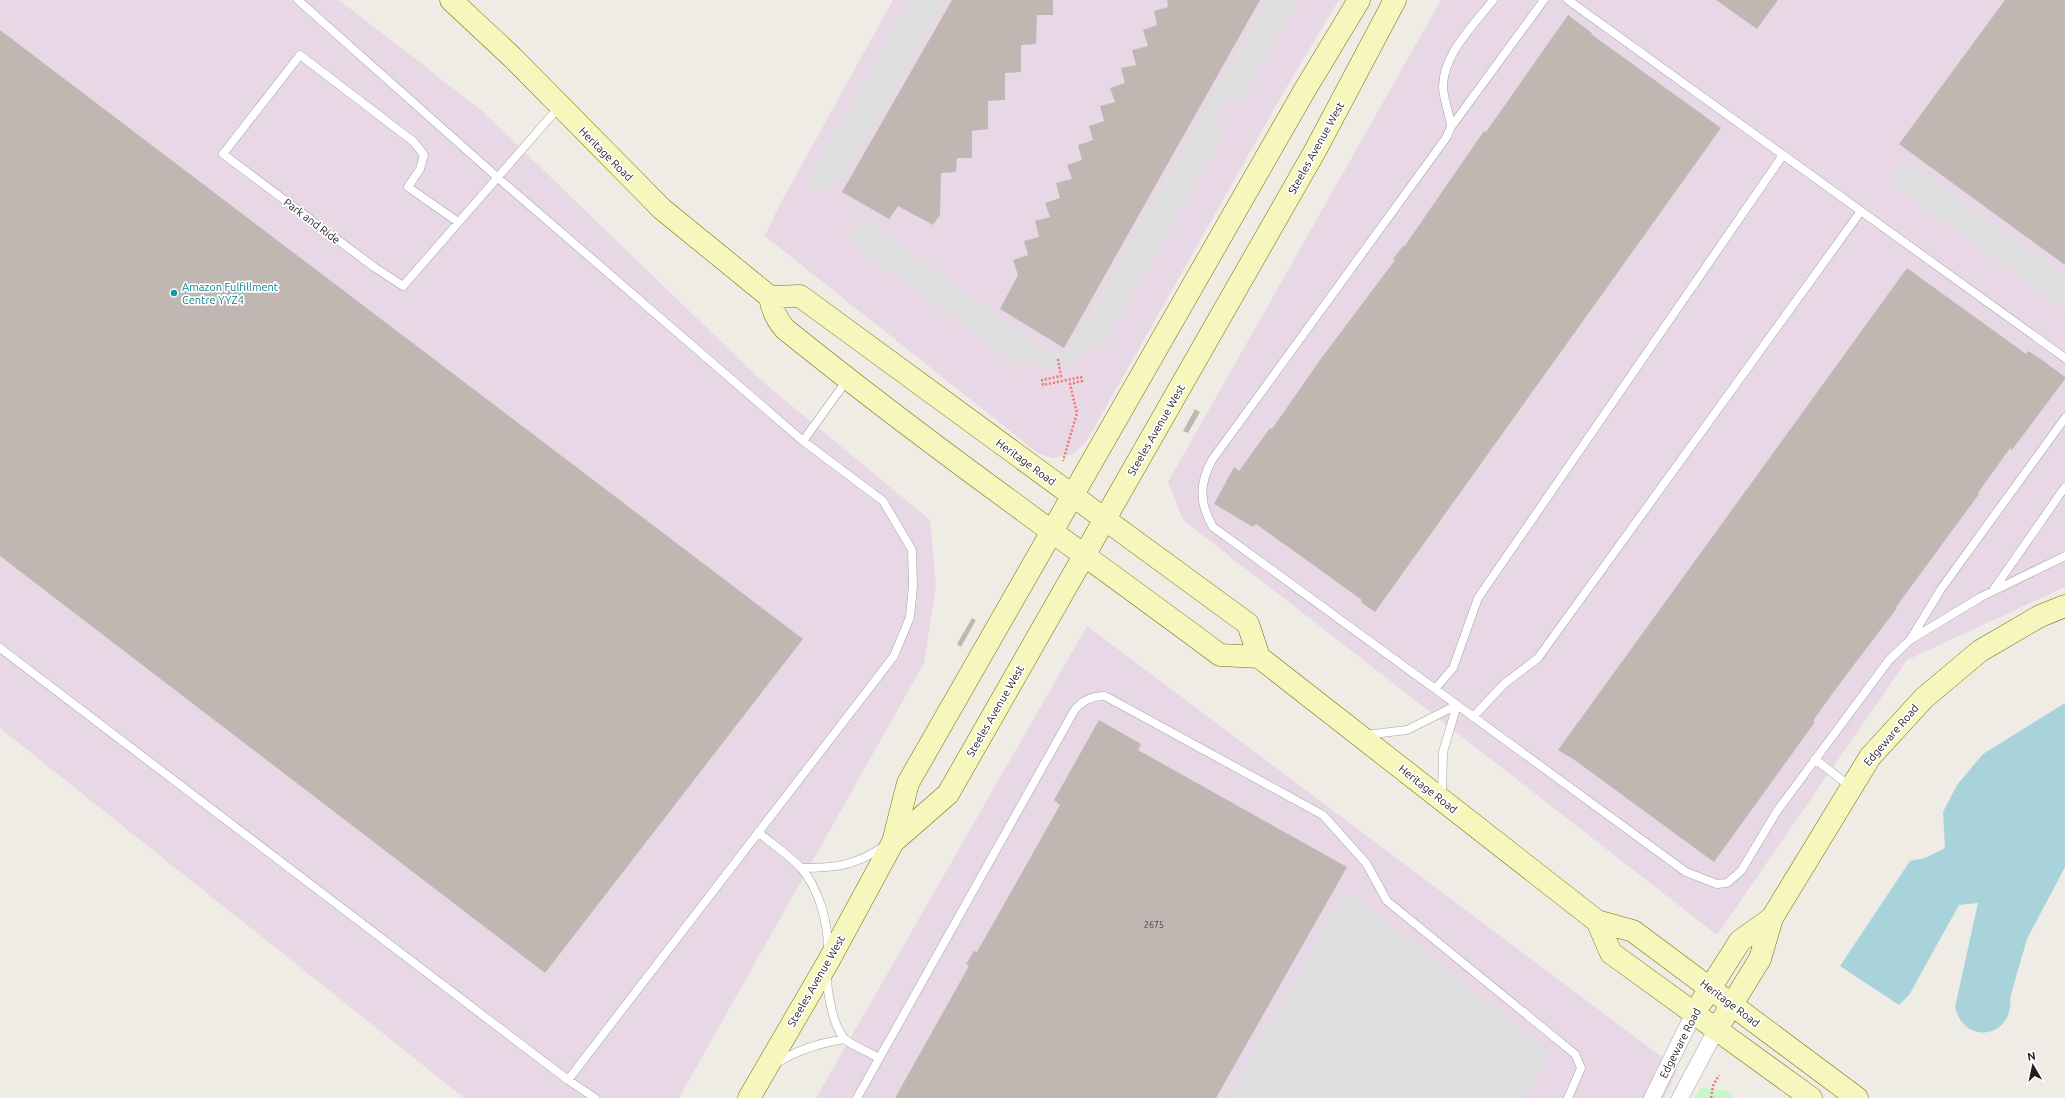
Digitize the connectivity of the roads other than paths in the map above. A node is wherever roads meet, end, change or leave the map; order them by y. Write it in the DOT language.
graph roads {
  1 [pos="298,0"];
  2 [pos="451,0"];
  3 [pos="1359,0"];
  4 [pos="1395,0"];
  5 [pos="1493,0"];
  6 [pos="1544,0"];
  7 [pos="1568,0"];
  8 [pos="559,107"];
  9 [pos="1451,127"];
  10 [pos="1783,155"];
  11 [pos="497,177"];
  12 [pos="1861,211"];
  13 [pos="458,222"];
  14 [pos="770,297"];
  15 [pos="2065,358"];
  16 [pos="847,380"];
  17 [pos="2065,418"];
  18 [pos="803,441"];
  19 [pos="2065,487"];
  20 [pos="1073,497"];
  21 [pos="1104,520"];
  22 [pos="1053,532"];
  23 [pos="1084,555"];
  24 [pos="2065,556"];
  25 [pos="1992,591"];
  26 [pos="2065,606"];
  27 [pos="1910,640"];
  28 [pos="0,648"];
  29 [pos="1259,657"];
  30 [pos="1435,689"];
  31 [pos="1457,706"];
  32 [pos="1473,717"];
  33 [pos="1360,736"];
  34 [pos="1816,759"];
  35 [pos="1851,787"];
  36 [pos="1442,800"];
  37 [pos="758,832"];
  38 [pos="893,842"];
  39 [pos="801,868"];
  40 [pos="1772,918"];
  41 [pos="1597,921"];
  42 [pos="828,962"];
  43 [pos="1710,988"];
  44 [pos="1732,1005"];
  45 [pos="1694,1013"];
  46 [pos="1716,1030"];
  47 [pos="845,1039"];
  48 [pos="879,1058"];
  49 [pos="765,1071"];
  50 [pos="568,1080"];
  51 [pos="595,1098"];
  52 [pos="749,1098"];
  53 [pos="857,1098"];
  54 [pos="1568,1098"];
  55 [pos="1652,1098"];
  56 [pos="1680,1098"];
  57 [pos="1811,1098"];
  58 [pos="1856,1098"];
  1 -- 11 [label="lane"];
  2 -- 8 [label="main road, Heritage Road"];
  3 -- 20 [label="main road, Steeles Avenue West"];
  4 -- 21 [label="main road, Steeles Avenue West"];
  5 -- 9 [label="lane"];
  6 -- 9 [label="lane"];
  7 -- 10 [label="lane"];
  8 -- 11 [label="lane"];
  8 -- 14 [label="main road, Heritage Road"];
  9 -- 30 [label="lane"];
  10 -- 12 [label="lane"];
  10 -- 30 [label="lane"];
  11 -- 13 [label="lane"];
  11 -- 18 [label="lane"];
  12 -- 15 [label="lane"];
  12 -- 32 [label="lane"];
  13 -- 13 [label="lane, Park and Ride"];
  14 -- 16 [label="main road"];
  14 -- 20 [label="main road, Heritage Road"];
  16 -- 18 [label="lane"];
  16 -- 22 [label="main road"];
  17 -- 27 [label="lane"];
  18 -- 37 [label="lane"];
  19 -- 25 [label="lane"];
  20 -- 21 [label="main road, Heritage Road"];
  20 -- 22 [label="main road, Steeles Avenue West"];
  21 -- 23 [label="main road, Steeles Avenue West"];
  21 -- 29 [label="main road, Heritage Road"];
  22 -- 23 [label="main road"];
  22 -- 38 [label="main road, Steeles Avenue West"];
  23 -- 29 [label="main road"];
  23 -- 38 [label="main road, Steeles Avenue West"];
  24 -- 25 [label="lane"];
  25 -- 27 [label="lane"];
  26 -- 35 [label="main road, Edgeware Road"];
  27 -- 34 [label="lane"];
  28 -- 50 [label="lane"];
  29 -- 33 [label="main road, Heritage Road"];
  30 -- 31 [label="lane"];
  31 -- 32 [label="lane"];
  31 -- 33 [label="lane"];
  31 -- 36 [label="lane"];
  32 -- 34 [label="lane"];
  33 -- 36 [label="main road, Heritage Road"];
  34 -- 35 [label="lane"];
  35 -- 40 [label="main road, Edgeware Road"];
  36 -- 41 [label="main road, Heritage Road"];
  37 -- 39 [label="lane"];
  37 -- 50 [label="lane"];
  38 -- 39 [label="lane"];
  38 -- 42 [label="main road, Steeles Avenue West"];
  39 -- 42 [label="lane"];
  40 -- 43 [label="main road, Edgeware Road"];
  40 -- 44 [label="main road, Edgeware Road"];
  41 -- 43 [label="main road, Heritage Road"];
  41 -- 45 [label="main road, Heritage Road"];
  42 -- 47 [label="lane"];
  42 -- 49 [label="main road, Steeles Avenue West"];
  43 -- 44 [label="main road, Heritage Road"];
  43 -- 45 [label="main road, Edgeware Road"];
  44 -- 46 [label="main road, Edgeware Road"];
  44 -- 58 [label="main road, Heritage Road"];
  45 -- 46 [label="main road, Heritage Road"];
  45 -- 55 [label="street, Edgeware Road"];
  46 -- 56 [label="street, Edgeware Road"];
  46 -- 57 [label="main road, Heritage Road"];
  47 -- 48 [label="lane"];
  47 -- 49 [label="lane"];
  48 -- 53 [label="lane"];
  48 -- 54 [label="lane"];
  49 -- 52 [label="main road, Steeles Avenue West"];
  50 -- 51 [label="lane"];
}
